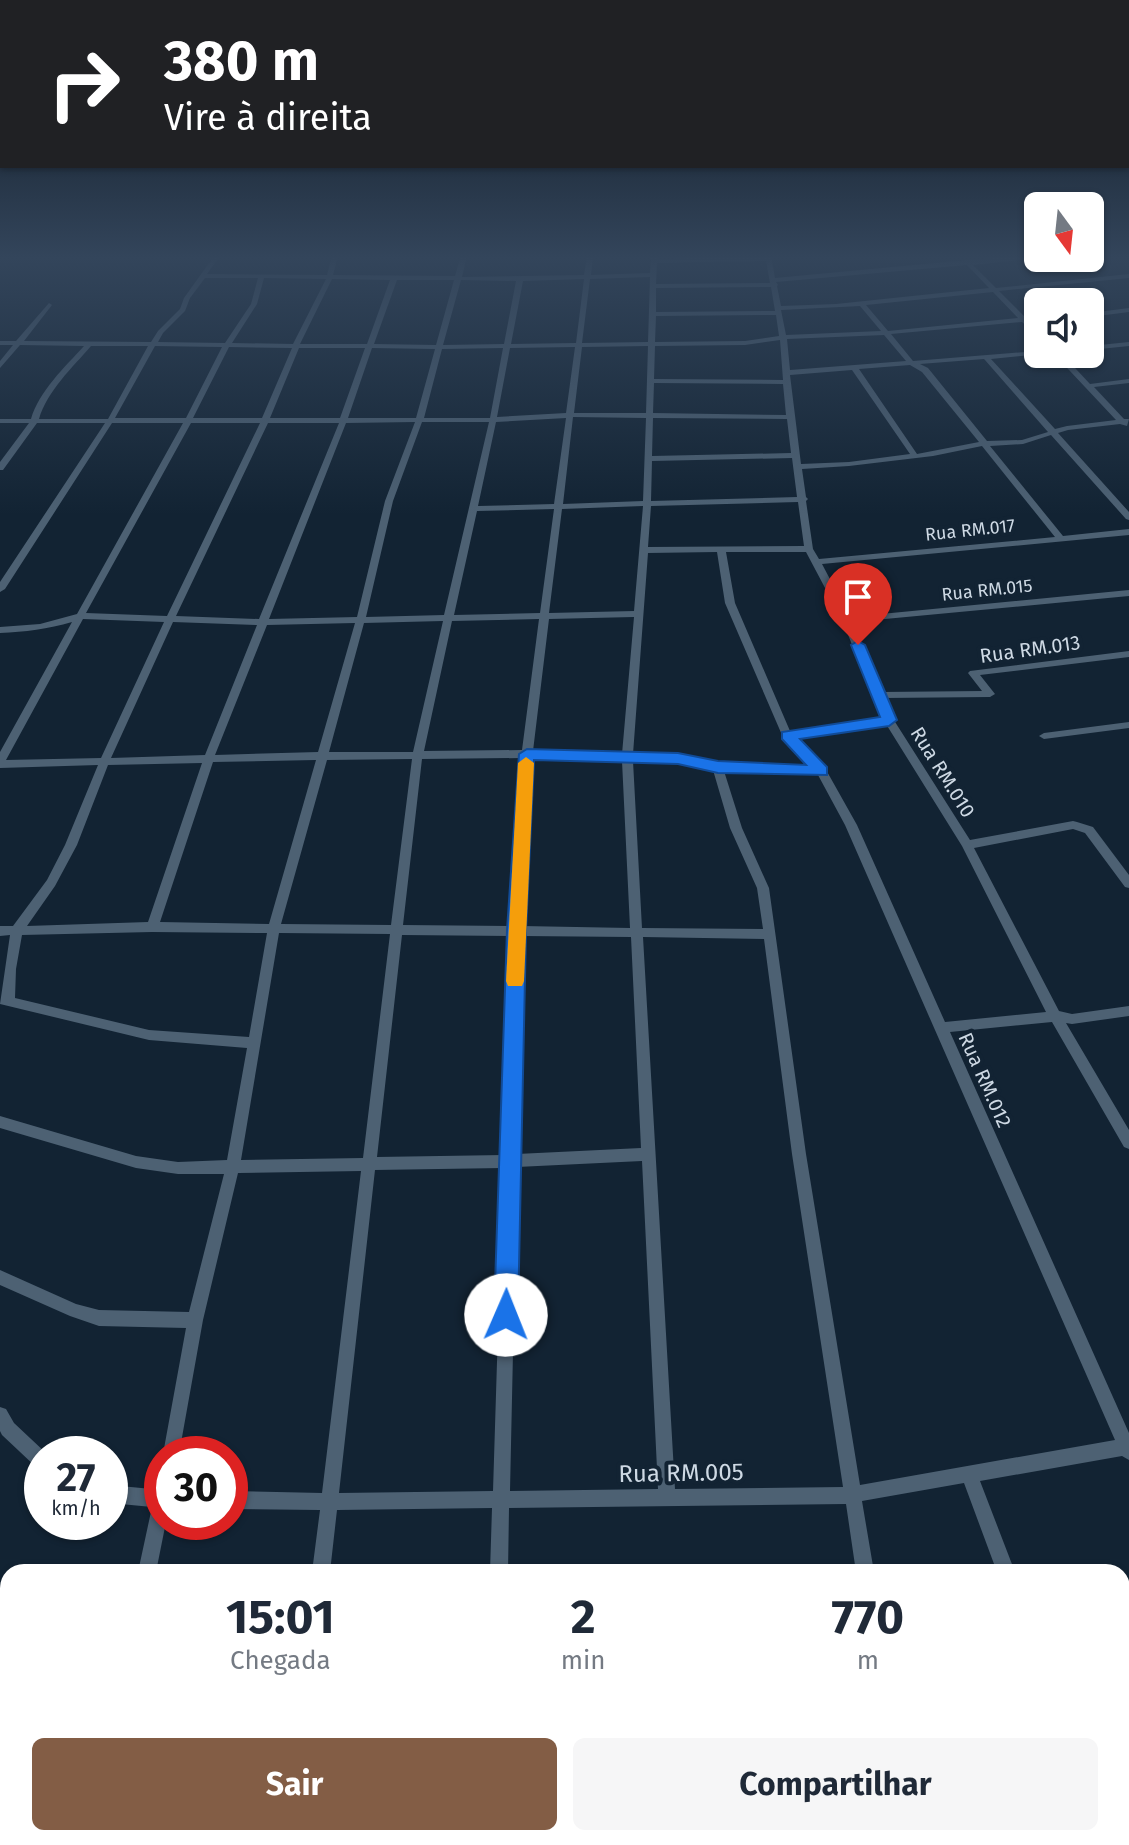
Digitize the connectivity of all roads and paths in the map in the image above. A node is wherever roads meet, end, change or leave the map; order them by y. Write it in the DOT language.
graph roads {
  1 [pos="156,342"];
  2 [pos="229,342"];
  3 [pos="300,342"];
  4 [pos="371,342"];
  5 [pos="440,342"];
  6 [pos="508,342"];
  7 [pos="751,342"];
  8 [pos="783,342"];
  9 [pos="893,342"];
  10 [pos="0,343"];
  11 [pos="18,343"];
  12 [pos="89,344"];
  13 [pos="1129,344"];
  14 [pos="155,345"];
  15 [pos="227,345"];
  16 [pos="580,345"];
  17 [pos="651,345"];
  18 [pos="298,346"];
  19 [pos="507,346"];
  20 [pos="369,347"];
  21 [pos="439,347"];
  22 [pos="1104,347"];
  23 [pos="1024,355"];
  24 [pos="987,359"];
  25 [pos="936,362"];
  26 [pos="911,363"];
  27 [pos="0,366"];
  28 [pos="854,368"];
  29 [pos="1071,368"];
  30 [pos="925,370"];
  31 [pos="785,377"];
  32 [pos="651,381"];
  33 [pos="1129,381"];
  34 [pos="1088,386"];
  35 [pos="571,415"];
  36 [pos="649,417"];
  37 [pos="790,417"];
  38 [pos="493,420"];
  39 [pos="0,421"];
  40 [pos="110,421"];
  41 [pos="188,421"];
  42 [pos="265,421"];
  43 [pos="343,421"];
  44 [pos="419,421"];
  45 [pos="1125,421"];
  46 [pos="34,422"];
  47 [pos="1129,428"];
  48 [pos="1054,433"];
  49 [pos="986,444"];
  50 [pos="797,455"];
  51 [pos="915,456"];
  52 [pos="647,459"];
  53 [pos="799,467"];
  54 [pos="0,468"];
  55 [pos="804,499"];
  56 [pos="558,505"];
  57 [pos="647,506"];
  58 [pos="473,509"];
  59 [pos="1129,517"];
  60 [pos="1129,532"];
  61 [pos="1059,536"];
  62 [pos="721,549"];
  63 [pos="809,549"];
  64 [pos="644,550"];
  65 [pos="816,562"];
  66 [pos="0,589"];
  67 [pos="1129,593"];
  68 [pos="547,613"];
  69 [pos="639,614"];
  70 [pos="447,615"];
  71 [pos="79,616"];
  72 [pos="361,618"];
  73 [pos="847,620"];
  74 [pos="169,621"];
  75 [pos="265,622"];
  76 [pos="0,630"];
  77 [pos="1129,654"];
  78 [pos="879,695"];
  79 [pos="889,720"];
  80 [pos="1129,725"];
  81 [pos="787,735"];
  82 [pos="1044,736"];
  83 [pos="527,754"];
  84 [pos="320,756"];
  85 [pos="417,757"];
  86 [pos="627,757"];
  87 [pos="105,760"];
  88 [pos="208,760"];
  89 [pos="0,763"];
  90 [pos="718,767"];
  91 [pos="821,771"];
  92 [pos="967,845"];
  93 [pos="1129,884"];
  94 [pos="152,927"];
  95 [pos="274,928"];
  96 [pos="17,930"];
  97 [pos="516,930"];
  98 [pos="0,931"];
  99 [pos="394,931"];
  100 [pos="635,932"];
  101 [pos="770,934"];
  102 [pos="5,1000"];
  103 [pos="1129,1011"];
  104 [pos="1055,1016"];
  105 [pos="940,1028"];
  106 [pos="254,1043"];
  107 [pos="0,1122"];
  108 [pos="1129,1143"];
  109 [pos="649,1154"];
  110 [pos="510,1161"];
  111 [pos="371,1164"];
  112 [pos="233,1166"];
  113 [pos="0,1277"];
  114 [pos="195,1320"];
  115 [pos="0,1415"];
  116 [pos="174,1436"];
  117 [pos="24,1444"];
  118 [pos="1128,1448"];
  119 [pos="970,1476"];
  120 [pos="851,1495"];
  121 [pos="667,1497"];
  122 [pos="501,1499"];
  123 [pos="248,1500"];
  124 [pos="331,1502"];
  125 [pos="154,1540"];
  126 [pos="149,1564"];
  127 [pos="322,1564"];
  128 [pos="499,1564"];
  129 [pos="864,1564"];
  130 [pos="1003,1564"];
  1 -- 14 [label="street"];
  2 -- 15 [label="street"];
  3 -- 18 [label="street"];
  4 -- 20 [label="street"];
  5 -- 21 [label="street"];
  6 -- 19 [label="street"];
  7 -- 17 [label="street"];
  8 -- 31 [label="street, Rua RM.010"];
  9 -- 26 [label="street"];
  10 -- 11 [label="street"];
  11 -- 12 [label="street"];
  11 -- 27 [label="street"];
  12 -- 14 [label="street"];
  12 -- 46 [label="street"];
  13 -- 22 [label="street"];
  14 -- 15 [label="street"];
  14 -- 40 [label="street"];
  15 -- 18 [label="street"];
  15 -- 41 [label="street"];
  16 -- 17 [label="street"];
  16 -- 19 [label="street"];
  16 -- 35 [label="street"];
  17 -- 32 [label="street"];
  18 -- 20 [label="street"];
  18 -- 42 [label="street"];
  19 -- 21 [label="street"];
  19 -- 38 [label="street"];
  20 -- 21 [label="street"];
  20 -- 43 [label="street"];
  21 -- 44 [label="street"];
  23 -- 24 [label="street"];
  24 -- 25 [label="street"];
  24 -- 48 [label="street"];
  25 -- 26 [label="street"];
  25 -- 30 [label="street"];
  26 -- 28 [label="street"];
  26 -- 30 [label="street"];
  28 -- 31 [label="street"];
  28 -- 51 [label="street"];
  29 -- 34 [label="street"];
  30 -- 49 [label="street"];
  31 -- 32 [label="street"];
  31 -- 37 [label="street, Rua RM.010"];
  32 -- 36 [label="street"];
  33 -- 34 [label="street"];
  34 -- 45 [label="street"];
  35 -- 36 [label="street"];
  35 -- 38 [label="street"];
  35 -- 56 [label="street"];
  36 -- 37 [label="street"];
  36 -- 52 [label="street"];
  37 -- 50 [label="street, Rua RM.010"];
  38 -- 44 [label="street"];
  38 -- 58 [label="street"];
  39 -- 46 [label="street"];
  40 -- 41 [label="street"];
  40 -- 46 [label="street"];
  40 -- 66 [label="street"];
  41 -- 42 [label="street"];
  41 -- 71 [label="street"];
  42 -- 43 [label="street"];
  42 -- 74 [label="street"];
  43 -- 44 [label="street"];
  43 -- 75 [label="street"];
  44 -- 72 [label="street"];
  45 -- 47 [label="street"];
  45 -- 48 [label="street"];
  46 -- 54 [label="street"];
  48 -- 49 [label="street"];
  48 -- 59 [label="street"];
  49 -- 51 [label="street"];
  49 -- 61 [label="street"];
  50 -- 52 [label="street"];
  50 -- 53 [label="street, Rua RM.010"];
  51 -- 53 [label="street"];
  52 -- 57 [label="street"];
  53 -- 55 [label="street, Rua RM.010"];
  55 -- 57 [label="street"];
  55 -- 63 [label="street, Rua RM.010"];
  56 -- 57 [label="street"];
  56 -- 58 [label="street"];
  56 -- 68 [label="street"];
  57 -- 64 [label="street"];
  58 -- 70 [label="street"];
  60 -- 61 [label="street, Rua RM.017"];
  61 -- 65 [label="street, Rua RM.017"];
  62 -- 63 [label="street"];
  62 -- 64 [label="street"];
  62 -- 81 [label="street"];
  63 -- 65 [label="street, Rua RM.010"];
  64 -- 69 [label="street"];
  65 -- 73 [label="street, Rua RM.010"];
  67 -- 73 [label="street, Rua RM.015"];
  68 -- 69 [label="street"];
  68 -- 70 [label="street"];
  68 -- 83 [label="street"];
  69 -- 86 [label="street"];
  70 -- 72 [label="street"];
  70 -- 85 [label="street"];
  71 -- 74 [label="street"];
  71 -- 76 [label="street"];
  71 -- 89 [label="street"];
  72 -- 75 [label="street"];
  72 -- 84 [label="street"];
  73 -- 78 [label="street, Rua RM.010"];
  74 -- 75 [label="street"];
  74 -- 87 [label="street"];
  75 -- 88 [label="street"];
  77 -- 78 [label="street, Rua RM.013"];
  78 -- 79 [label="street, Rua RM.010"];
  79 -- 81 [label="street"];
  79 -- 92 [label="street, Rua RM.010"];
  80 -- 82 [label="street"];
  81 -- 91 [label="street, Rua RM.012"];
  83 -- 85 [label="street"];
  83 -- 86 [label="street"];
  83 -- 97 [label="street"];
  84 -- 85 [label="street"];
  84 -- 88 [label="street"];
  84 -- 95 [label="street"];
  85 -- 99 [label="street"];
  86 -- 90 [label="street"];
  86 -- 100 [label="street"];
  87 -- 88 [label="street"];
  87 -- 89 [label="street"];
  87 -- 96 [label="street"];
  88 -- 94 [label="street"];
  90 -- 91 [label="street"];
  90 -- 101 [label="street"];
  91 -- 105 [label="street, Rua RM.012"];
  92 -- 93 [label="street"];
  92 -- 104 [label="street, Rua RM.010"];
  94 -- 95 [label="street"];
  94 -- 96 [label="street"];
  95 -- 99 [label="street"];
  95 -- 106 [label="street"];
  96 -- 98 [label="street"];
  96 -- 102 [label="street"];
  97 -- 99 [label="street"];
  97 -- 100 [label="street"];
  97 -- 110 [label="street"];
  99 -- 111 [label="street"];
  100 -- 101 [label="street"];
  100 -- 109 [label="street"];
  101 -- 120 [label="street"];
  102 -- 106 [label="street"];
  103 -- 104 [label="street"];
  104 -- 105 [label="street"];
  104 -- 108 [label="street, Rua RM.010"];
  105 -- 118 [label="street, Rua RM.012"];
  106 -- 112 [label="street"];
  107 -- 112 [label="street"];
  109 -- 110 [label="street"];
  109 -- 121 [label="street"];
  110 -- 111 [label="street"];
  110 -- 122 [label="street"];
  111 -- 112 [label="street"];
  111 -- 124 [label="street"];
  112 -- 114 [label="street"];
  113 -- 114 [label="street"];
  114 -- 116 [label="street"];
  115 -- 117 [label="street"];
  118 -- 119 [label="street, Rua RM.005"];
  119 -- 120 [label="street, Rua RM.005"];
  119 -- 130 [label="street"];
  120 -- 121 [label="street, Rua RM.005"];
  120 -- 129 [label="street"];
  121 -- 122 [label="street, Rua RM.005"];
  122 -- 124 [label="street, Rua RM.005"];
  122 -- 128 [label="street"];
  123 -- 124 [label="street, Rua RM.005"];
  124 -- 127 [label="street"];
  125 -- 126 [label="street"];
}
